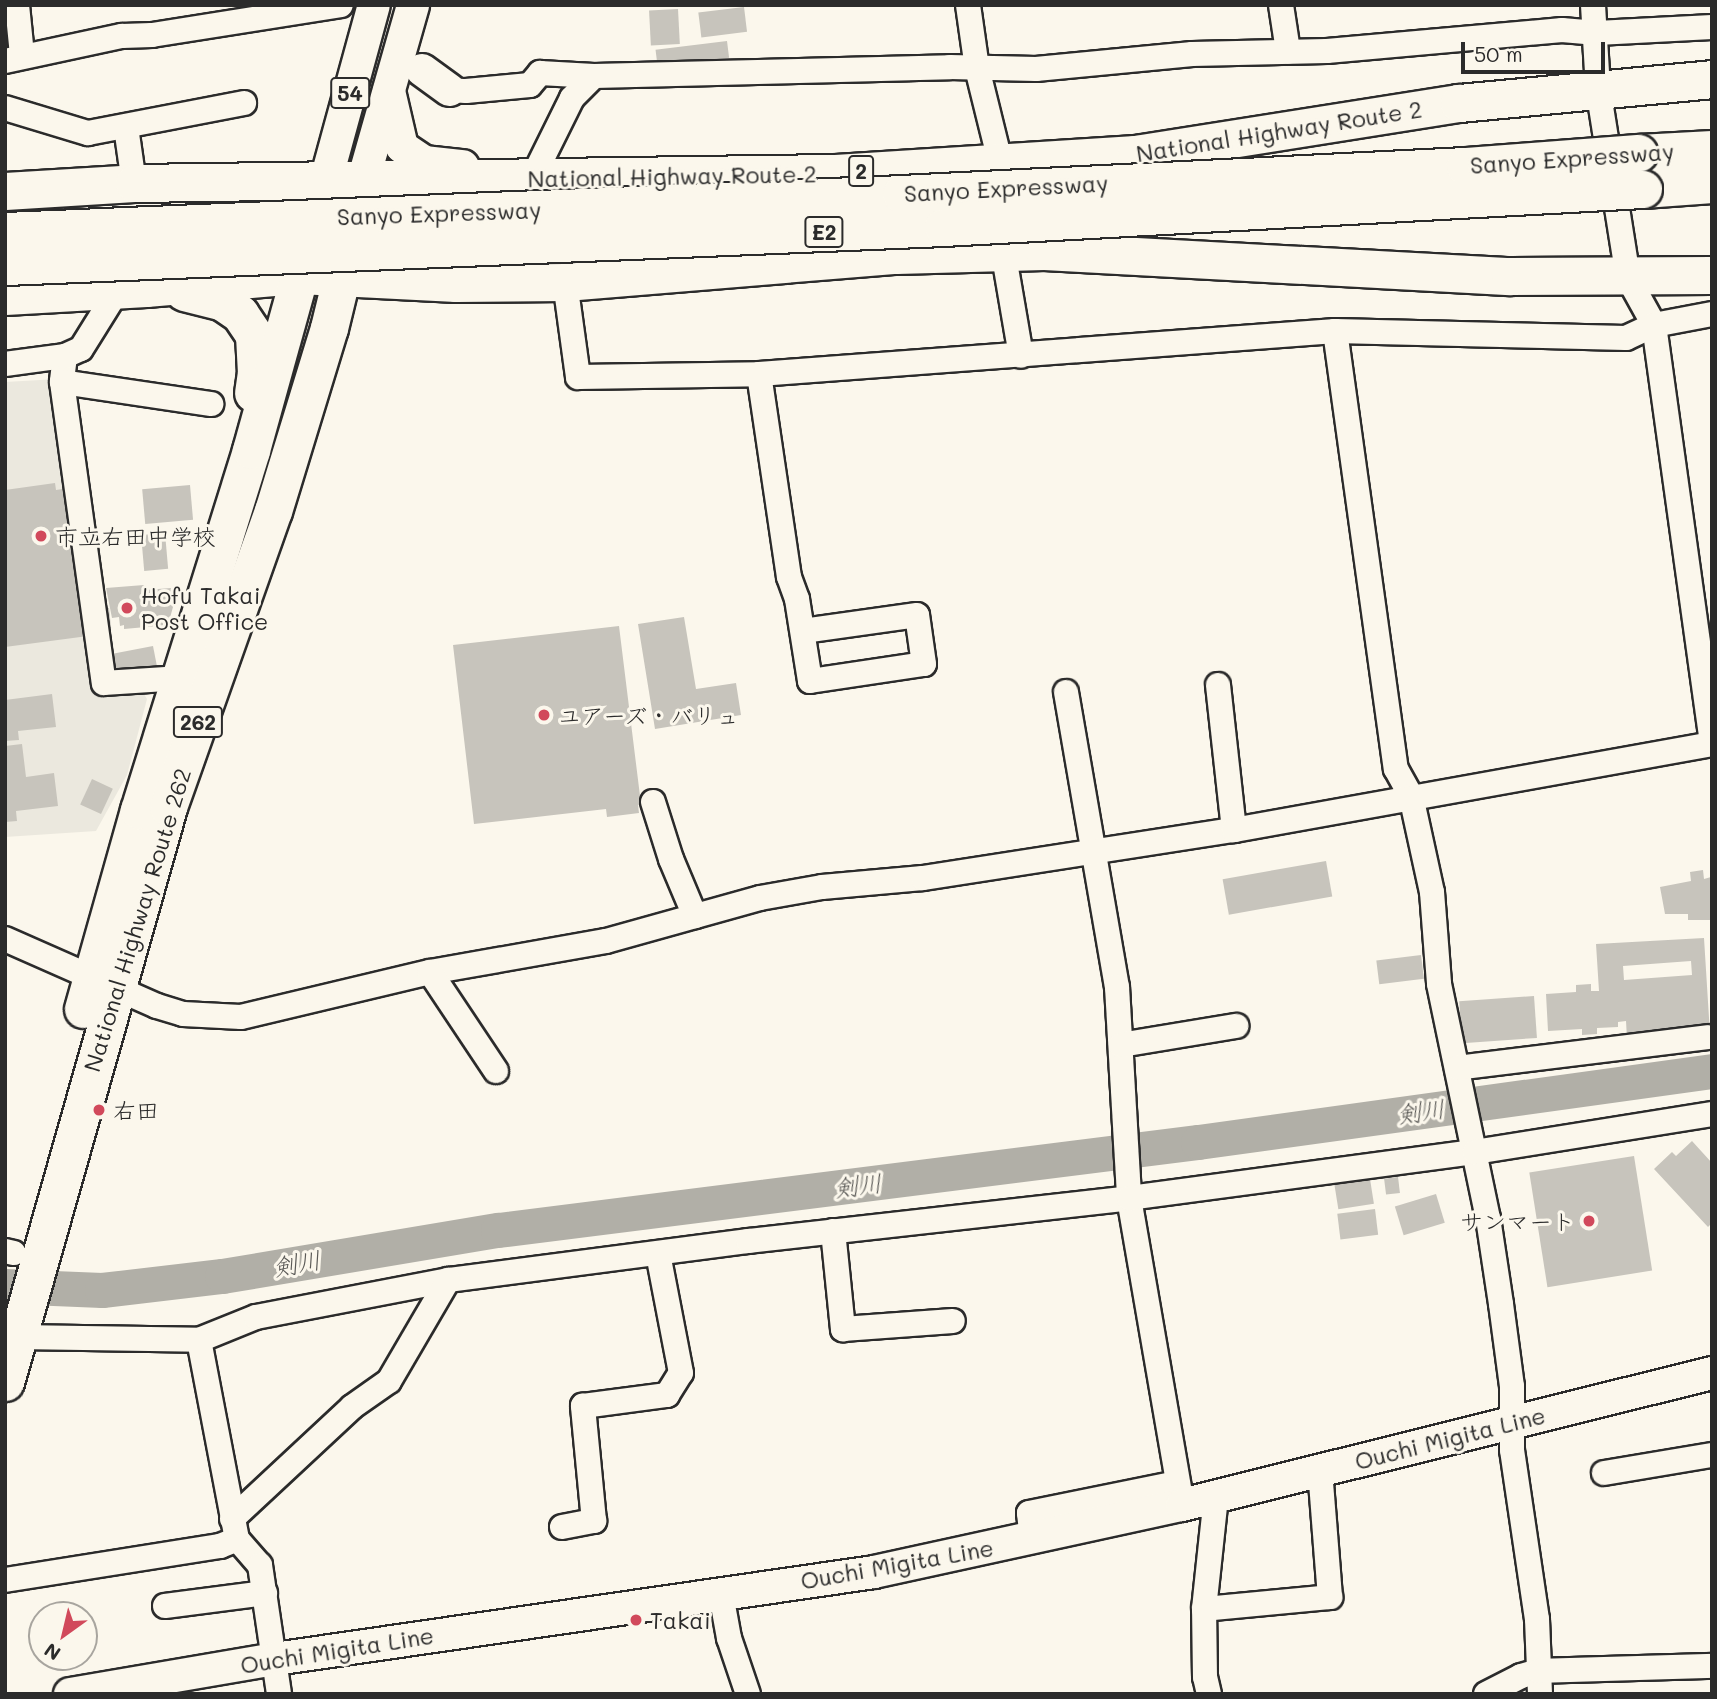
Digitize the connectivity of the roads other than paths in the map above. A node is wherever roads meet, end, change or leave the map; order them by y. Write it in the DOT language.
graph roads {
  1 [pos="17,5"];
  2 [pos="341,5"];
  3 [pos="374,5"];
  4 [pos="413,5"];
  5 [pos="968,5"];
  6 [pos="1281,5"];
  7 [pos="1593,5"];
  8 [pos="1712,27"];
  9 [pos="1597,33"];
  10 [pos="1288,51"];
  11 [pos="14,58"];
  12 [pos="977,68"];
  13 [pos="402,75"];
  14 [pos="594,76"];
  15 [pos="1712,79"];
  16 [pos="1598,88"];
  17 [pos="450,90"];
  18 [pos="244,103"];
  19 [pos="5,108"];
  20 [pos="125,127"];
  21 [pos="997,149"];
  22 [pos="1712,149"];
  23 [pos="518,179"];
  24 [pos="326,180"];
  25 [pos="363,181"];
  26 [pos="134,183"];
  27 [pos="1712,184"];
  28 [pos="5,193"];
  29 [pos="5,231"];
  30 [pos="5,265"];
  31 [pos="1006,268"];
  32 [pos="343,275"];
  33 [pos="1712,275"];
  34 [pos="297,277"];
  35 [pos="1628,278"];
  36 [pos="565,282"];
  37 [pos="132,288"];
  38 [pos="5,296"];
  39 [pos="1712,314"];
  40 [pos="1654,325"];
  41 [pos="329,328"];
  42 [pos="1335,331"];
  43 [pos="65,356"];
  44 [pos="1021,356"];
  45 [pos="5,364"];
  46 [pos="759,374"];
  47 [pos="62,382"];
  48 [pos="211,404"];
  49 [pos="251,450"];
  50 [pos="803,632"];
  51 [pos="181,678"];
  52 [pos="1218,685"];
  53 [pos="1066,692"];
  54 [pos="1712,743"];
  55 [pos="1411,796"];
  56 [pos="653,802"];
  57 [pos="1234,830"];
  58 [pos="1092,852"];
  59 [pos="695,916"];
  60 [pos="5,939"];
  61 [pos="430,972"];
  62 [pos="103,983"];
  63 [pos="1236,1026"];
  64 [pos="1707,1037"];
  65 [pos="1121,1045"];
  66 [pos="496,1071"];
  67 [pos="1459,1075"];
  68 [pos="1712,1114"];
  69 [pos="1473,1147"];
  70 [pos="1129,1198"];
  71 [pos="833,1231"];
  72 [pos="657,1253"];
  73 [pos="15,1263"];
  74 [pos="448,1280"];
  75 [pos="953,1321"];
  76 [pos="14,1332"];
  77 [pos="199,1340"];
  78 [pos="1712,1373"];
  79 [pos="5,1382"];
  80 [pos="1512,1423"];
  81 [pos="1712,1455"];
  82 [pos="1320,1471"];
  83 [pos="1604,1474"];
  84 [pos="1179,1494"];
  85 [pos="1216,1496"];
  86 [pos="562,1527"];
  87 [pos="234,1529"];
  88 [pos="5,1580"];
  89 [pos="265,1593"];
  90 [pos="721,1594"];
  91 [pos="165,1606"];
  92 [pos="1204,1609"];
  93 [pos="275,1659"];
  94 [pos="1712,1666"];
  95 [pos="1539,1683"];
  96 [pos="70,1694"];
  97 [pos="279,1694"];
  98 [pos="748,1694"];
  99 [pos="1209,1694"];
  100 [pos="1486,1694"];
  1 -- 11 [label="street"];
  2 -- 11 [label="street"];
  3 -- 24 [label="main road, 54"];
  4 -- 13 [label="main road, 54"];
  5 -- 12 [label="street"];
  6 -- 10 [label="street"];
  7 -- 9 [label="street"];
  8 -- 9 [label="street"];
  9 -- 10 [label="street"];
  9 -- 16 [label="street"];
  10 -- 12 [label="street"];
  12 -- 14 [label="street"];
  12 -- 21 [label="street"];
  13 -- 17 [label="main road"];
  13 -- 23 [label="main road"];
  13 -- 25 [label="main road, 54"];
  14 -- 17 [label="street"];
  14 -- 23 [label="street"];
  15 -- 16 [label="highway, National Highway Route 2 / 2"];
  16 -- 23 [label="highway, National Highway Route 2 / 2"];
  16 -- 35 [label="street"];
  18 -- 20 [label="street"];
  19 -- 20 [label="street"];
  20 -- 26 [label="street"];
  22 -- 29 [label="highway, Sanyo Expressway / E2, bridge"];
  23 -- 25 [label="highway, National Highway Route 2 / 2"];
  24 -- 25 [label="highway, National Highway Route 2 / 2"];
  24 -- 26 [label="highway, National Highway Route 2 / 2"];
  24 -- 34 [label="highway, National Highway Route 262 / 262"];
  25 -- 32 [label="highway, National Highway Route 262 / 262"];
  26 -- 28 [label="highway, National Highway Route 2 / 2"];
  27 -- 30 [label="highway, Sanyo Expressway / E2, bridge"];
  28 -- 34 [label="highway"];
  31 -- 44 [label="street"];
  32 -- 34 [label="highway"];
  32 -- 36 [label="highway"];
  32 -- 41 [label="highway, National Highway Route 262 / 262"];
  33 -- 35 [label="highway"];
  34 -- 37 [label="highway"];
  34 -- 41 [label="highway"];
  34 -- 49 [label="highway, National Highway Route 262 / 262"];
  35 -- 36 [label="highway"];
  35 -- 40 [label="street"];
  36 -- 46 [label="street"];
  37 -- 38 [label="highway"];
  37 -- 43 [label="street"];
  37 -- 49 [label="highway"];
  39 -- 40 [label="street"];
  40 -- 42 [label="street"];
  40 -- 54 [label="street"];
  41 -- 62 [label="highway, National Highway Route 262 / 262"];
  42 -- 44 [label="street"];
  42 -- 55 [label="street"];
  43 -- 45 [label="street"];
  43 -- 47 [label="street"];
  44 -- 46 [label="street"];
  46 -- 50 [label="street"];
  47 -- 48 [label="street"];
  47 -- 51 [label="street"];
  49 -- 51 [label="highway, National Highway Route 262 / 262"];
  50 -- 50 [label="street"];
  51 -- 62 [label="highway, National Highway Route 262 / 262"];
  52 -- 57 [label="street"];
  53 -- 58 [label="street"];
  54 -- 55 [label="street"];
  55 -- 57 [label="street"];
  55 -- 67 [label="street"];
  56 -- 59 [label="street"];
  57 -- 58 [label="street"];
  58 -- 59 [label="street"];
  58 -- 65 [label="street"];
  59 -- 61 [label="street"];
  60 -- 62 [label="street"];
  61 -- 62 [label="street"];
  61 -- 66 [label="street"];
  62 -- 73 [label="highway, National Highway Route 262 / 262"];
  63 -- 65 [label="street"];
  64 -- 67 [label="street"];
  65 -- 70 [label="street"];
  67 -- 69 [label="street"];
  68 -- 69 [label="street"];
  69 -- 70 [label="street"];
  69 -- 80 [label="street"];
  70 -- 71 [label="street"];
  70 -- 84 [label="street"];
  71 -- 72 [label="street"];
  71 -- 75 [label="street"];
  72 -- 74 [label="street"];
  72 -- 86 [label="street"];
  73 -- 76 [label="highway, National Highway Route 262 / 262"];
  74 -- 77 [label="street"];
  74 -- 87 [label="street"];
  76 -- 77 [label="street"];
  76 -- 79 [label="highway, National Highway Route 262 / 262"];
  77 -- 87 [label="street"];
  78 -- 80 [label="main road, Ouchi Migita Line"];
  80 -- 82 [label="main road, Ouchi Migita Line"];
  80 -- 95 [label="street"];
  81 -- 83 [label="street"];
  82 -- 85 [label="main road, Ouchi Migita Line"];
  82 -- 92 [label="street"];
  84 -- 85 [label="main road, Ouchi Migita Line"];
  84 -- 90 [label="main road, Ouchi Migita Line"];
  85 -- 92 [label="street"];
  87 -- 88 [label="street"];
  87 -- 89 [label="street"];
  89 -- 91 [label="street"];
  89 -- 93 [label="street"];
  90 -- 93 [label="main road, Ouchi Migita Line"];
  90 -- 98 [label="street"];
  92 -- 99 [label="street"];
  93 -- 96 [label="main road, Ouchi Migita Line"];
  93 -- 97 [label="street"];
  94 -- 95 [label="street"];
  95 -- 100 [label="street"];
}
